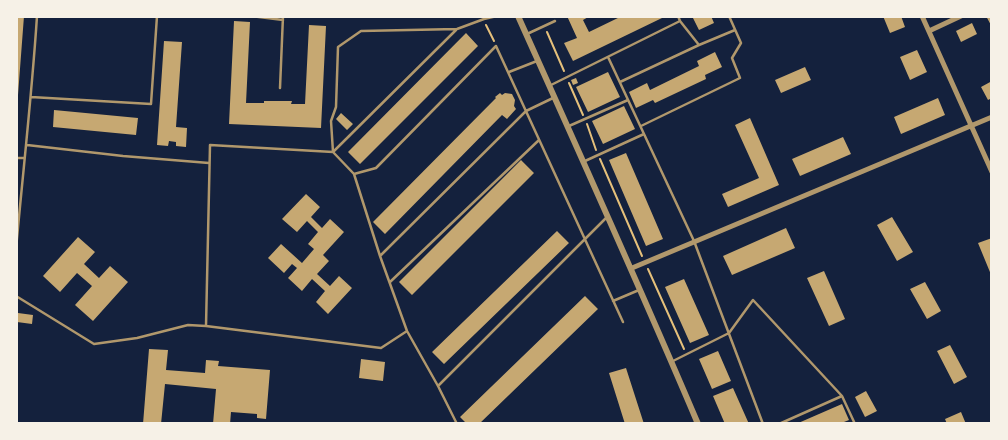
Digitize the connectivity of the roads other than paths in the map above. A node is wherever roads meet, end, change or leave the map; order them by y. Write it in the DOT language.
graph roads {
  1 [pos="38,16"];
  2 [pos="157,16"];
  3 [pos="250,16"];
  4 [pos="497,16"];
  5 [pos="518,16"];
  6 [pos="678,16"];
  7 [pos="729,16"];
  8 [pos="922,16"];
  9 [pos="960,16"];
  10 [pos="283,18"];
  11 [pos="555,21"];
  12 [pos="680,21"];
  13 [pos="456,29"];
  14 [pos="735,30"];
  15 [pos="929,31"];
  16 [pos="527,35"];
  17 [pos="699,45"];
  18 [pos="608,57"];
  19 [pos="538,61"];
  20 [pos="509,72"];
  21 [pos="620,82"];
  22 [pos="549,86"];
  23 [pos="280,88"];
  24 [pos="31,97"];
  25 [pos="554,97"];
  26 [pos="628,100"];
  27 [pos="526,111"];
  28 [pos="992,117"];
  29 [pos="641,126"];
  30 [pos="972,126"];
  31 [pos="568,127"];
  32 [pos="644,134"];
  33 [pos="540,140"];
  34 [pos="27,145"];
  35 [pos="334,152"];
  36 [pos="16,158"];
  37 [pos="24,158"];
  38 [pos="583,162"];
  39 [pos="210,163"];
  40 [pos="992,172"];
  41 [pos="354,174"];
  42 [pos="608,217"];
  43 [pos="585,240"];
  44 [pos="694,241"];
  45 [pos="16,249"];
  46 [pos="380,256"];
  47 [pos="632,268"];
  48 [pos="390,282"];
  49 [pos="641,289"];
  50 [pos="16,296"];
  51 [pos="613,301"];
  52 [pos="623,322"];
  53 [pos="206,326"];
  54 [pos="407,331"];
  55 [pos="729,333"];
  56 [pos="672,362"];
  57 [pos="438,386"];
  58 [pos="842,396"];
  59 [pos="457,424"];
  60 [pos="698,424"];
  61 [pos="762,424"];
  62 [pos="779,424"];
  63 [pos="855,424"];
  1 -- 24 [label="lane"];
  2 -- 24 [label="lane"];
  3 -- 10 [label="lane"];
  4 -- 13 [label="lane"];
  5 -- 16 [label="street"];
  6 -- 12 [label="lane"];
  7 -- 14 [label="lane"];
  8 -- 15 [label="street"];
  9 -- 15 [label="street"];
  10 -- 23 [label="lane"];
  11 -- 16 [label="lane"];
  12 -- 17 [label="lane"];
  12 -- 18 [label="lane"];
  13 -- 35 [label="lane"];
  13 -- 35 [label="lane"];
  14 -- 17 [label="lane"];
  14 -- 29 [label="lane"];
  15 -- 30 [label="street"];
  16 -- 19 [label="street"];
  17 -- 21 [label="lane"];
  18 -- 21 [label="lane"];
  18 -- 22 [label="lane"];
  19 -- 20 [label="lane"];
  19 -- 22 [label="street"];
  20 -- 27 [label="lane"];
  20 -- 41 [label="lane"];
  21 -- 26 [label="lane"];
  22 -- 25 [label="street"];
  24 -- 34 [label="lane"];
  25 -- 27 [label="lane"];
  25 -- 31 [label="street"];
  26 -- 29 [label="lane"];
  26 -- 31 [label="lane"];
  27 -- 33 [label="lane"];
  27 -- 46 [label="lane"];
  28 -- 30 [label="street"];
  29 -- 32 [label="lane"];
  30 -- 40 [label="street"];
  30 -- 44 [label="street"];
  31 -- 38 [label="street"];
  32 -- 38 [label="lane"];
  32 -- 44 [label="lane"];
  33 -- 43 [label="lane"];
  33 -- 48 [label="lane"];
  34 -- 37 [label="lane"];
  34 -- 39 [label="lane"];
  35 -- 39 [label="lane"];
  35 -- 41 [label="lane"];
  36 -- 37 [label="lane"];
  37 -- 45 [label="lane"];
  38 -- 42 [label="street"];
  39 -- 53 [label="lane"];
  41 -- 46 [label="lane"];
  42 -- 43 [label="lane"];
  42 -- 47 [label="street"];
  43 -- 51 [label="lane"];
  43 -- 57 [label="lane"];
  44 -- 47 [label="street"];
  44 -- 55 [label="lane"];
  46 -- 48 [label="lane"];
  47 -- 49 [label="street"];
  48 -- 54 [label="lane"];
  49 -- 51 [label="lane"];
  49 -- 56 [label="street"];
  50 -- 53 [label="lane"];
  51 -- 52 [label="lane"];
  53 -- 54 [label="lane"];
  54 -- 57 [label="lane"];
  55 -- 56 [label="lane"];
  55 -- 58 [label="lane"];
  55 -- 61 [label="lane"];
  56 -- 60 [label="street"];
  57 -- 59 [label="lane"];
  58 -- 62 [label="lane"];
  58 -- 63 [label="lane"];
}
